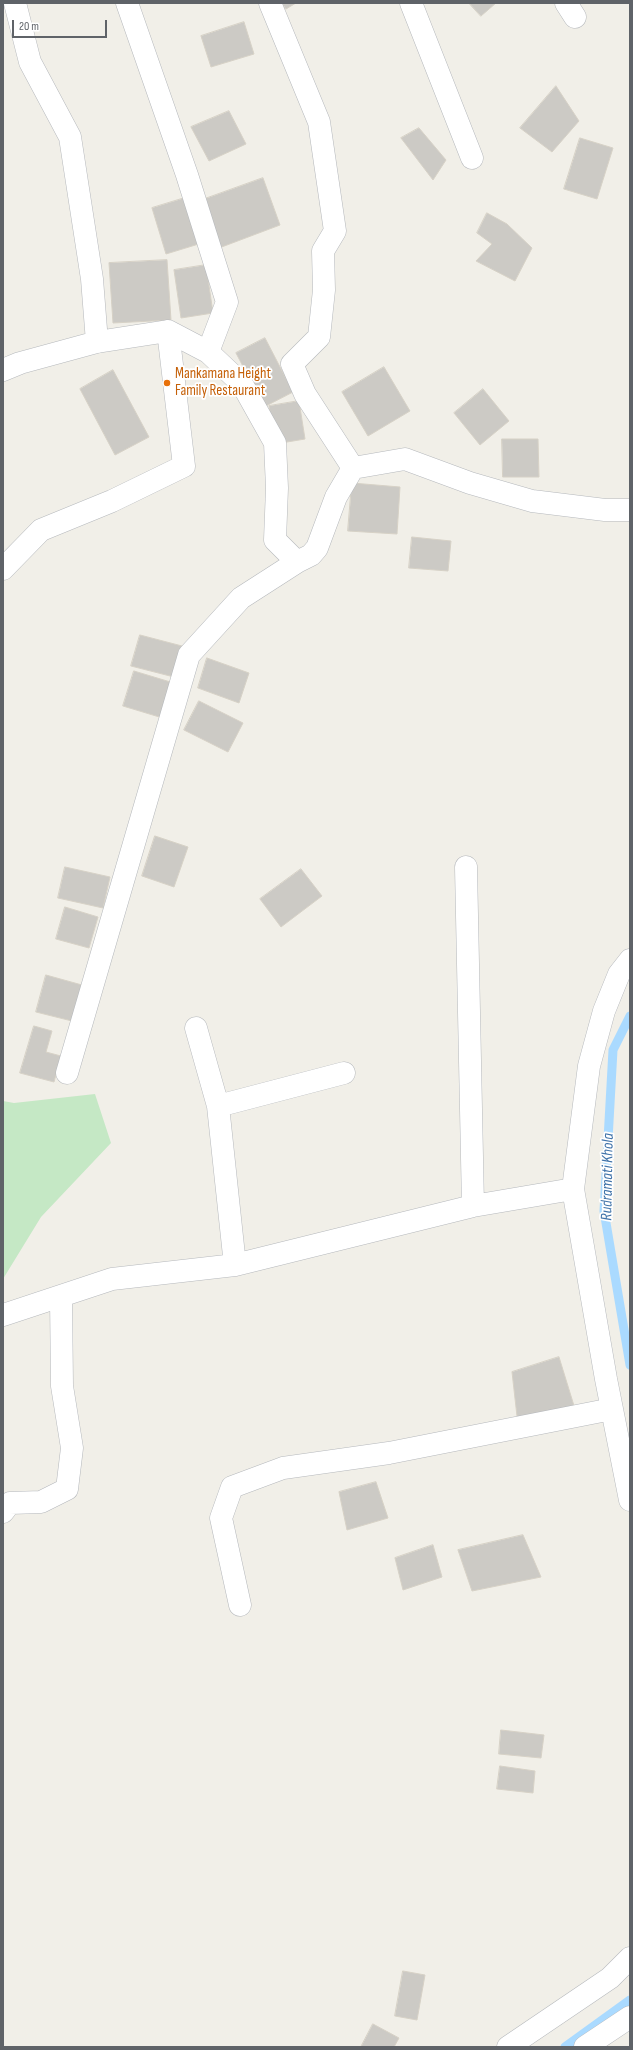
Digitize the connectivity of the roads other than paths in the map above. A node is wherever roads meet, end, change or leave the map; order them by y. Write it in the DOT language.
graph roads {
  1 [pos="15,3"];
  2 [pos="127,3"];
  3 [pos="270,3"];
  4 [pos="411,3"];
  5 [pos="472,158"];
  6 [pos="168,331"];
  7 [pos="97,342"];
  8 [pos="208,352"];
  9 [pos="3,370"];
  10 [pos="353,468"];
  11 [pos="630,510"];
  12 [pos="297,562"];
  13 [pos="3,569"];
  14 [pos="466,867"];
  15 [pos="630,960"];
  16 [pos="196,1028"];
  17 [pos="67,1073"];
  18 [pos="344,1073"];
  19 [pos="218,1106"];
  20 [pos="573,1189"];
  21 [pos="473,1206"];
  22 [pos="235,1265"];
  23 [pos="61,1297"];
  24 [pos="3,1315"];
  25 [pos="612,1409"];
  26 [pos="630,1500"];
  27 [pos="3,1512"];
  28 [pos="240,1605"];
  29 [pos="630,1958"];
  30 [pos="630,2017"];
  31 [pos="508,2047"];
  32 [pos="585,2047"];
  1 -- 7 [label="street"];
  2 -- 8 [label="street"];
  3 -- 10 [label="street"];
  4 -- 5 [label="street"];
  6 -- 7 [label="street"];
  6 -- 8 [label="street"];
  6 -- 13 [label="street"];
  7 -- 9 [label="street"];
  8 -- 12 [label="street"];
  10 -- 11 [label="street"];
  10 -- 12 [label="street"];
  12 -- 17 [label="street"];
  14 -- 21 [label="street"];
  15 -- 20 [label="street"];
  16 -- 19 [label="street"];
  18 -- 19 [label="street"];
  19 -- 22 [label="street"];
  20 -- 21 [label="street"];
  20 -- 25 [label="street"];
  21 -- 22 [label="street"];
  22 -- 23 [label="street"];
  23 -- 24 [label="street"];
  23 -- 27 [label="street"];
  25 -- 26 [label="street"];
  25 -- 28 [label="street"];
  29 -- 31 [label="street"];
  30 -- 32 [label="street"];
}
